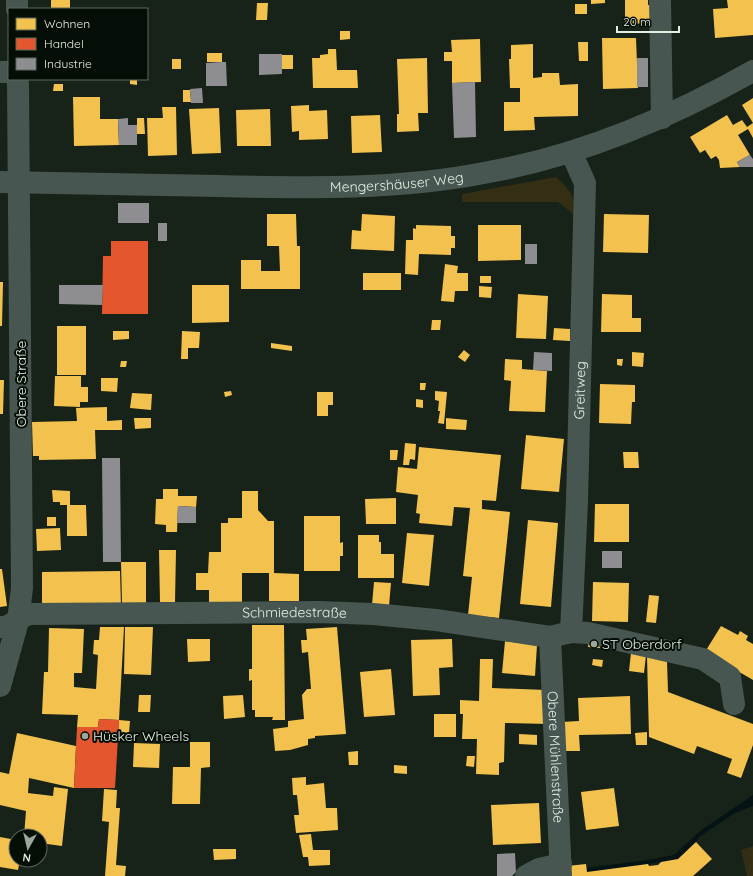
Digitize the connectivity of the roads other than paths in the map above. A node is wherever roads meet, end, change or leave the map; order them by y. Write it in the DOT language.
graph roads {
  1 [pos="660,0"];
  2 [pos="753,71"];
  3 [pos="17,80"];
  4 [pos="662,118"];
  5 [pos="571,152"];
  6 [pos="10,182"];
  7 [pos="9,624"];
  8 [pos="561,634"];
  9 [pos="0,686"];
  10 [pos="734,704"];
  11 [pos="561,871"];
  12 [pos="526,876"];
  1 -- 4 [label="street"];
  2 -- 4 [label="street, Mengershäuser Weg"];
  3 -- 6 [label="street, Obere Straße"];
  4 -- 5 [label="street, Mengershäuser Weg"];
  5 -- 6 [label="street, Mengershäuser Weg"];
  5 -- 8 [label="street, Greitweg"];
  6 -- 7 [label="street, Obere Straße"];
  7 -- 8 [label="street, Schmiedestraße"];
  7 -- 9 [label="street, Obere Straße"];
  8 -- 10 [label="street, Schmiedestraße"];
  8 -- 11 [label="street, Obere Mühlenstraße"];
  11 -- 12 [label="street"];
}
